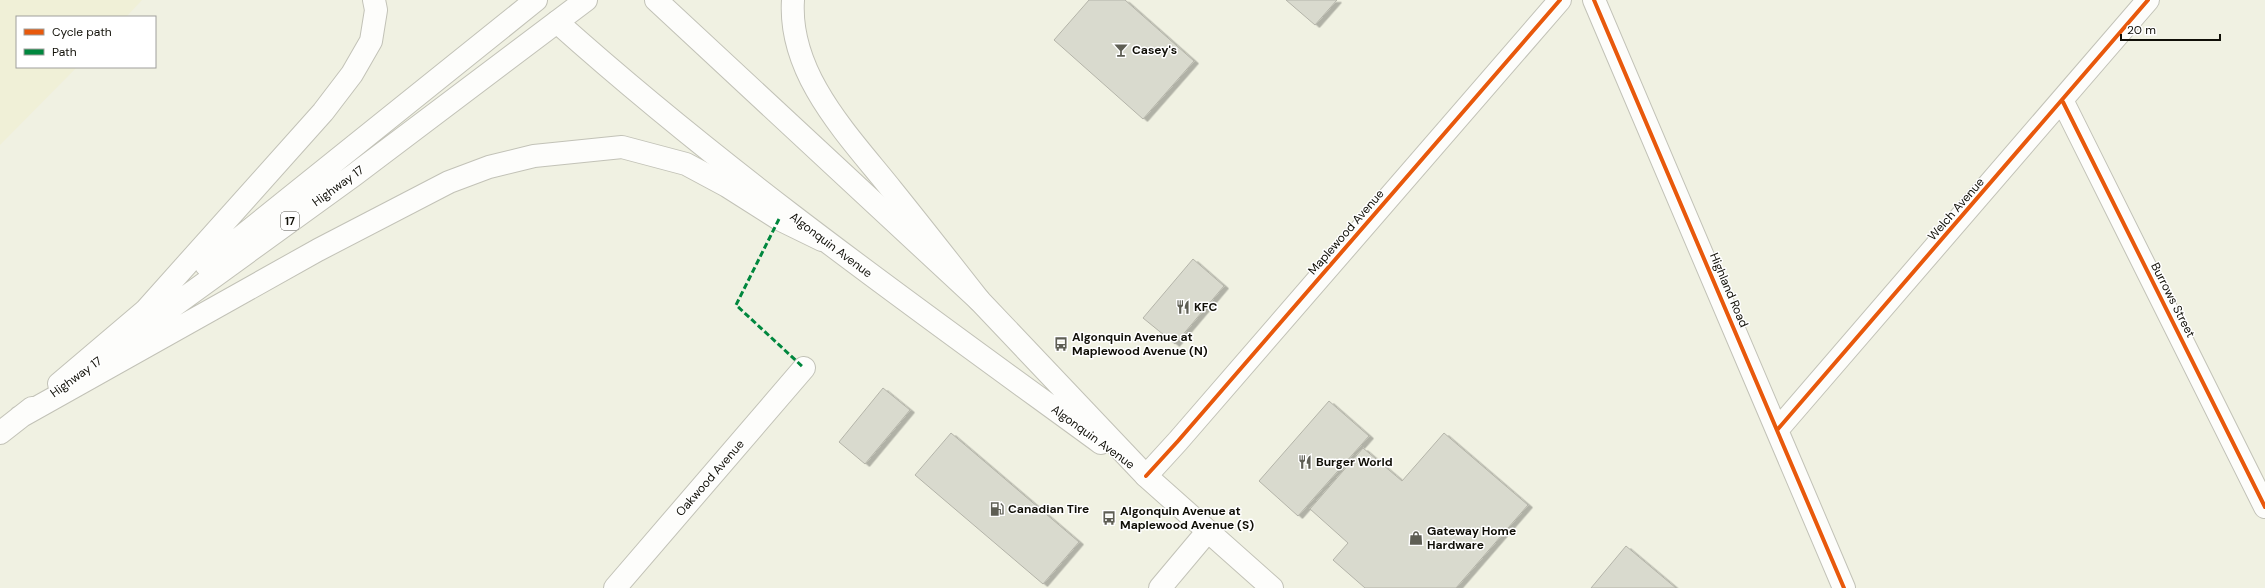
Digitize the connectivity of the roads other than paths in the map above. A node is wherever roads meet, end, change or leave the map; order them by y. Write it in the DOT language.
graph roads {
  1 [pos="374,0"];
  2 [pos="586,0"];
  3 [pos="656,0"];
  4 [pos="793,0"];
  5 [pos="1560,0"];
  6 [pos="1594,0"];
  7 [pos="2148,0"];
  8 [pos="532,1"];
  9 [pos="557,22"];
  10 [pos="2062,102"];
  11 [pos="822,240"];
  12 [pos="979,300"];
  13 [pos="804,368"];
  14 [pos="20,417"];
  15 [pos="1778,429"];
  16 [pos="0,433"];
  17 [pos="1146,476"];
  18 [pos="2265,507"];
  19 [pos="1207,532"];
  20 [pos="615,588"];
  21 [pos="1160,588"];
  22 [pos="1272,588"];
  23 [pos="1844,588"];
  1 -- 14 [label="main road"];
  2 -- 9 [label="main road, Highway 17"];
  3 -- 12 [label="main road, Algonquin Avenue"];
  4 -- 12 [label="main road"];
  5 -- 17 [label="main road, Maplewood Avenue"];
  6 -- 15 [label="main road, Highland Road"];
  7 -- 10 [label="main road, Welch Avenue"];
  8 -- 9 [label="main road, Algonquin Avenue"];
  8 -- 14 [label="main road, Highway 17 / 17"];
  9 -- 11 [label="main road, Algonquin Avenue"];
  9 -- 14 [label="main road, Highway 17 / 17"];
  10 -- 15 [label="main road, Welch Avenue"];
  10 -- 18 [label="main road, Burrows Street"];
  11 -- 14 [label="main road"];
  11 -- 17 [label="main road, Algonquin Avenue"];
  12 -- 17 [label="main road, Algonquin Avenue"];
  13 -- 20 [label="main road, Oakwood Avenue"];
  14 -- 16 [label="main road, Highway 17 / 17"];
  15 -- 23 [label="main road, Highland Road"];
  17 -- 19 [label="main road, Algonquin Avenue"];
  19 -- 21 [label="main road"];
  19 -- 22 [label="main road, Algonquin Avenue"];
}
